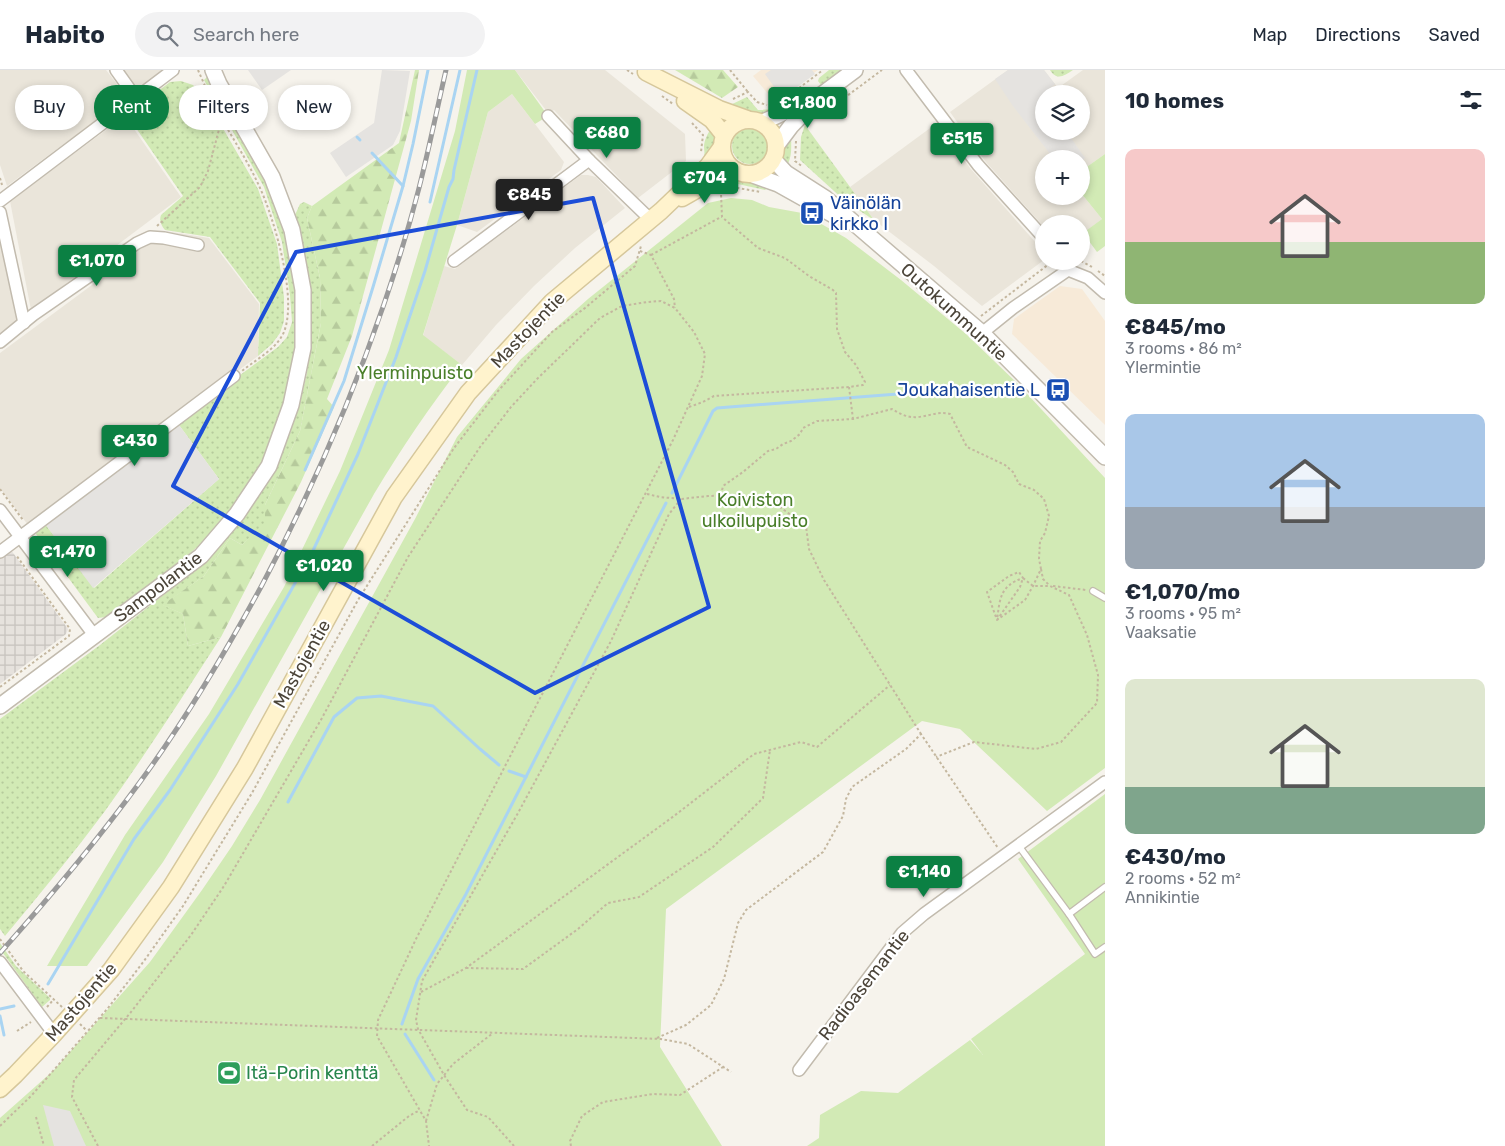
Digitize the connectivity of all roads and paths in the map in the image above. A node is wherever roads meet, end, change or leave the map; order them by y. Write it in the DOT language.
graph roads {
  1 [pos="116,70"];
  2 [pos="173,70"];
  3 [pos="198,70"];
  4 [pos="213,70"];
  5 [pos="730,70"];
  6 [pos="823,70"];
  7 [pos="856,70"];
  8 [pos="882,70"];
  9 [pos="906,70"];
  10 [pos="645,71"];
  11 [pos="127,85"];
  12 [pos="153,85"];
  13 [pos="748,92"];
  14 [pos="784,99"];
  15 [pos="818,103"];
  16 [pos="548,116"];
  17 [pos="754,121"];
  18 [pos="94,130"];
  19 [pos="723,141"];
  20 [pos="775,152"];
  21 [pos="589,160"];
  22 [pos="743,173"];
  23 [pos="724,186"];
  24 [pos="0,201"];
  25 [pos="0,212"];
  26 [pos="655,215"];
  27 [pos="722,217"];
  28 [pos="1035,228"];
  29 [pos="865,233"];
  30 [pos="642,244"];
  31 [pos="198,245"];
  32 [pos="640,251"];
  33 [pos="651,255"];
  34 [pos="454,261"];
  35 [pos="1041,270"];
  36 [pos="1060,270"];
  37 [pos="1073,270"];
  38 [pos="1105,293"];
  39 [pos="675,308"];
  40 [pos="981,316"];
  41 [pos="24,323"];
  42 [pos="982,333"];
  43 [pos="0,342"];
  44 [pos="234,376"];
  45 [pos="849,388"];
  46 [pos="688,407"];
  47 [pos="853,419"];
  48 [pos="1105,457"];
  49 [pos="0,489"];
  50 [pos="646,494"];
  51 [pos="721,496"];
  52 [pos="681,499"];
  53 [pos="0,510"];
  54 [pos="30,530"];
  55 [pos="20,537"];
  56 [pos="5,548"];
  57 [pos="1041,569"];
  58 [pos="1023,578"];
  59 [pos="1033,586"];
  60 [pos="1050,586"];
  61 [pos="1093,590"];
  62 [pos="1105,598"];
  63 [pos="997,620"];
  64 [pos="94,635"];
  65 [pos="890,685"];
  66 [pos="0,688"];
  67 [pos="0,706"];
  68 [pos="921,734"];
  69 [pos="770,750"];
  70 [pos="936,757"];
  71 [pos="1105,782"];
  72 [pos="1018,845"];
  73 [pos="1003,856"];
  74 [pos="1105,886"];
  75 [pos="1069,914"];
  76 [pos="0,939"];
  77 [pos="1105,947"];
  78 [pos="0,962"];
  79 [pos="466,968"];
  80 [pos="421,992"];
  81 [pos="71,1015"];
  82 [pos="99,1018"];
  83 [pos="125,1019"];
  84 [pos="377,1028"];
  85 [pos="418,1029"];
  86 [pos="87,1031"];
  87 [pos="494,1032"];
  88 [pos="54,1034"];
  89 [pos="654,1038"];
  90 [pos="724,1067"];
  91 [pos="799,1070"];
  92 [pos="731,1072"];
  93 [pos="444,1075"];
  94 [pos="0,1089"];
  95 [pos="420,1110"];
  96 [pos="36,1117"];
  97 [pos="426,1121"];
  98 [pos="0,1126"];
  99 [pos="44,1146"];
  100 [pos="98,1146"];
  101 [pos="372,1146"];
  102 [pos="429,1146"];
  103 [pos="514,1146"];
  104 [pos="571,1146"];
  1 -- 11 [label="street"];
  2 -- 12 [label="street"];
  3 -- 44 [label="path"];
  4 -- 64 [label="street, Sampolantie"];
  5 -- 13 [label="path"];
  6 -- 14 [label="path"];
  7 -- 15 [label="street"];
  8 -- 15 [label="path"];
  9 -- 28 [label="street"];
  10 -- 17 [label="main road"];
  10 -- 19 [label="main road"];
  15 -- 17 [label="street"];
  15 -- 20 [label="street"];
  16 -- 21 [label="street"];
  17 -- 19 [label="main road"];
  17 -- 20 [label="main road"];
  18 -- 24 [label="street"];
  19 -- 22 [label="main road"];
  19 -- 26 [label="main road, Mastojentie"];
  20 -- 22 [label="main road"];
  20 -- 29 [label="street, Outokummuntie"];
  21 -- 26 [label="street"];
  21 -- 34 [label="street"];
  22 -- 26 [label="main road, Mastojentie"];
  22 -- 29 [label="street, Outokummuntie"];
  23 -- 27 [label="path"];
  25 -- 41 [label="street"];
  26 -- 81 [label="main road, Mastojentie"];
  27 -- 33 [label="path"];
  27 -- 45 [label="path"];
  29 -- 42 [label="street, Outokummuntie"];
  30 -- 32 [label="path"];
  31 -- 41 [label="street"];
  32 -- 33 [label="path"];
  32 -- 82 [label="path"];
  33 -- 39 [label="path"];
  35 -- 40 [label="path"];
  36 -- 42 [label="street"];
  37 -- 38 [label="street"];
  39 -- 46 [label="path"];
  39 -- 83 [label="path"];
  41 -- 43 [label="street"];
  42 -- 48 [label="street, Outokummuntie"];
  44 -- 54 [label="street"];
  45 -- 46 [label="path"];
  45 -- 47 [label="path"];
  46 -- 50 [label="path"];
  47 -- 51 [label="path"];
  47 -- 57 [label="path"];
  49 -- 54 [label="path"];
  50 -- 52 [label="path"];
  50 -- 84 [label="path"];
  51 -- 52 [label="path"];
  51 -- 65 [label="path"];
  52 -- 80 [label="path"];
  53 -- 55 [label="street"];
  54 -- 55 [label="street"];
  55 -- 56 [label="street"];
  55 -- 64 [label="street"];
  56 -- 66 [label="path"];
  57 -- 59 [label="path"];
  57 -- 60 [label="path"];
  58 -- 59 [label="path"];
  58 -- 63 [label="path"];
  58 -- 63 [label="path"];
  58 -- 63 [label="path"];
  59 -- 60 [label="path"];
  59 -- 63 [label="path"];
  60 -- 61 [label="path"];
  60 -- 70 [label="path"];
  61 -- 62 [label="lane"];
  64 -- 67 [label="street, Sampolantie"];
  65 -- 68 [label="path"];
  65 -- 69 [label="path"];
  68 -- 70 [label="path"];
  68 -- 89 [label="path"];
  69 -- 79 [label="path"];
  69 -- 79 [label="path"];
  70 -- 73 [label="path"];
  71 -- 72 [label="street, Radioasemantie"];
  72 -- 73 [label="street, Radioasemantie"];
  72 -- 75 [label="lane"];
  73 -- 91 [label="street, Radioasemantie"];
  74 -- 75 [label="lane"];
  75 -- 77 [label="lane"];
  76 -- 81 [label="path"];
  78 -- 88 [label="street"];
  79 -- 80 [label="path"];
  80 -- 85 [label="path"];
  81 -- 86 [label="path"];
  81 -- 88 [label="main road, Mastojentie"];
  82 -- 83 [label="path"];
  82 -- 86 [label="path"];
  83 -- 84 [label="path"];
  83 -- 100 [label="path"];
  84 -- 85 [label="path"];
  84 -- 95 [label="path"];
  85 -- 87 [label="path"];
  85 -- 93 [label="path"];
  86 -- 98 [label="path"];
  87 -- 89 [label="path"];
  87 -- 93 [label="path"];
  88 -- 94 [label="main road, Mastojentie"];
  89 -- 90 [label="path"];
  90 -- 92 [label="path"];
  90 -- 104 [label="path"];
  93 -- 97 [label="path"];
  93 -- 103 [label="path"];
  95 -- 97 [label="path"];
  95 -- 101 [label="path"];
  96 -- 99 [label="path"];
  97 -- 102 [label="path"];
}
